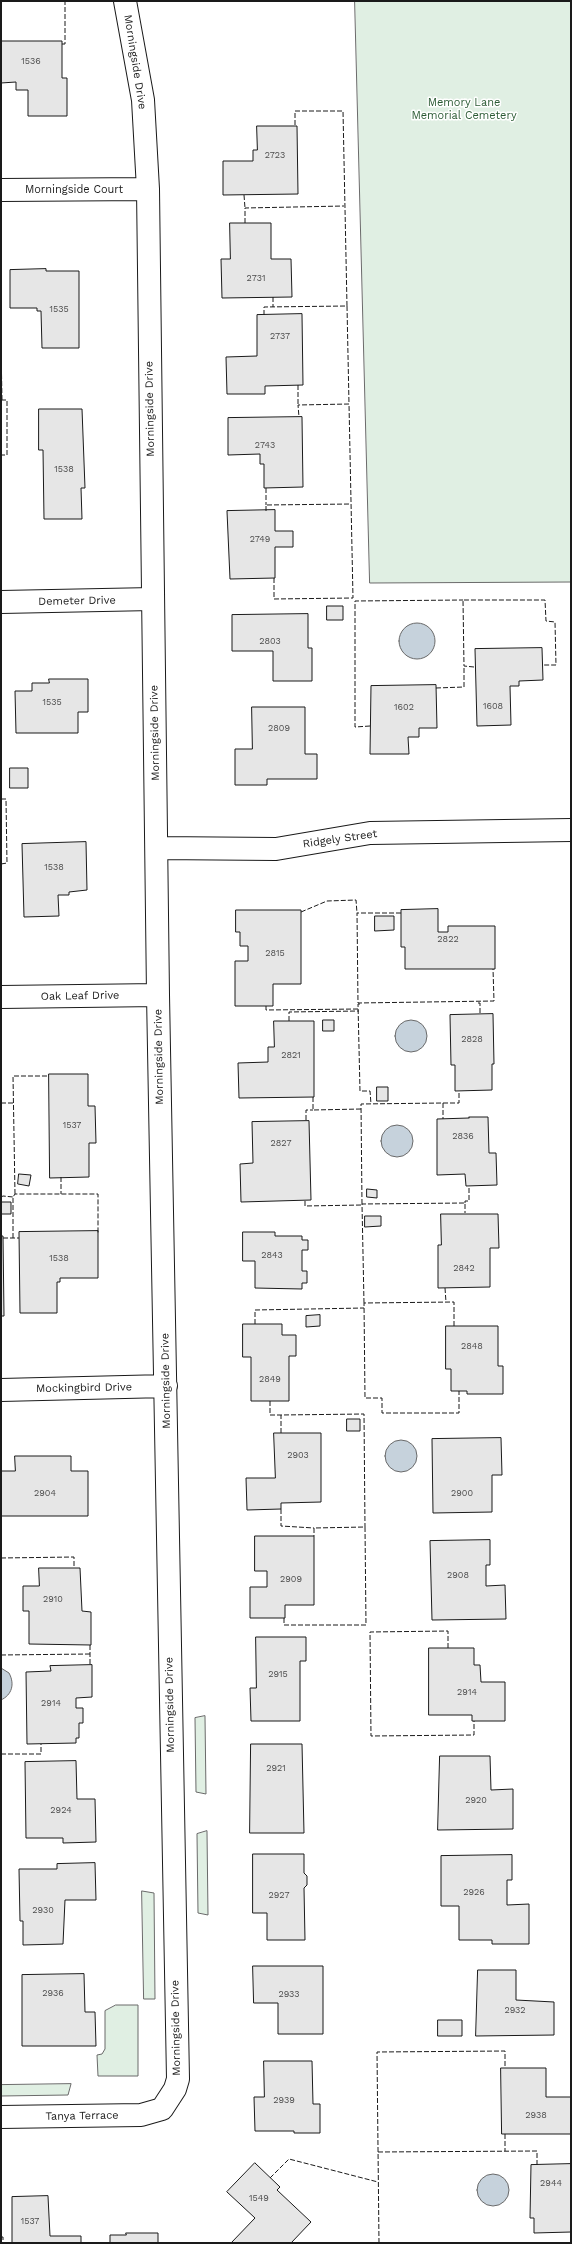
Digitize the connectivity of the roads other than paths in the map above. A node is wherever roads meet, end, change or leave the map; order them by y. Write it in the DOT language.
graph roads {
  1 [pos="126,1"];
  2 [pos="148,189"];
  3 [pos="1,190"];
  4 [pos="153,599"];
  5 [pos="1,602"];
  6 [pos="571,830"];
  7 [pos="157,848"];
  8 [pos="158,995"];
  9 [pos="1,997"];
  10 [pos="166,1386"];
  11 [pos="1,1390"];
  12 [pos="162,2110"];
  13 [pos="1,2117"];
  1 -- 2 [label="street, Morningside Drive"];
  2 -- 3 [label="street, Morningside Court"];
  2 -- 4 [label="street, Morningside Drive"];
  4 -- 5 [label="street, Demeter Drive"];
  4 -- 7 [label="street, Morningside Drive"];
  6 -- 7 [label="street, Ridgely Street"];
  7 -- 8 [label="street, Morningside Drive"];
  8 -- 9 [label="street, Oak Leaf Drive"];
  8 -- 10 [label="street, Morningside Drive"];
  10 -- 11 [label="street, Mockingbird Drive"];
  10 -- 12 [label="street, Morningside Drive"];
  12 -- 13 [label="street, Tanya Terrace"];
}
